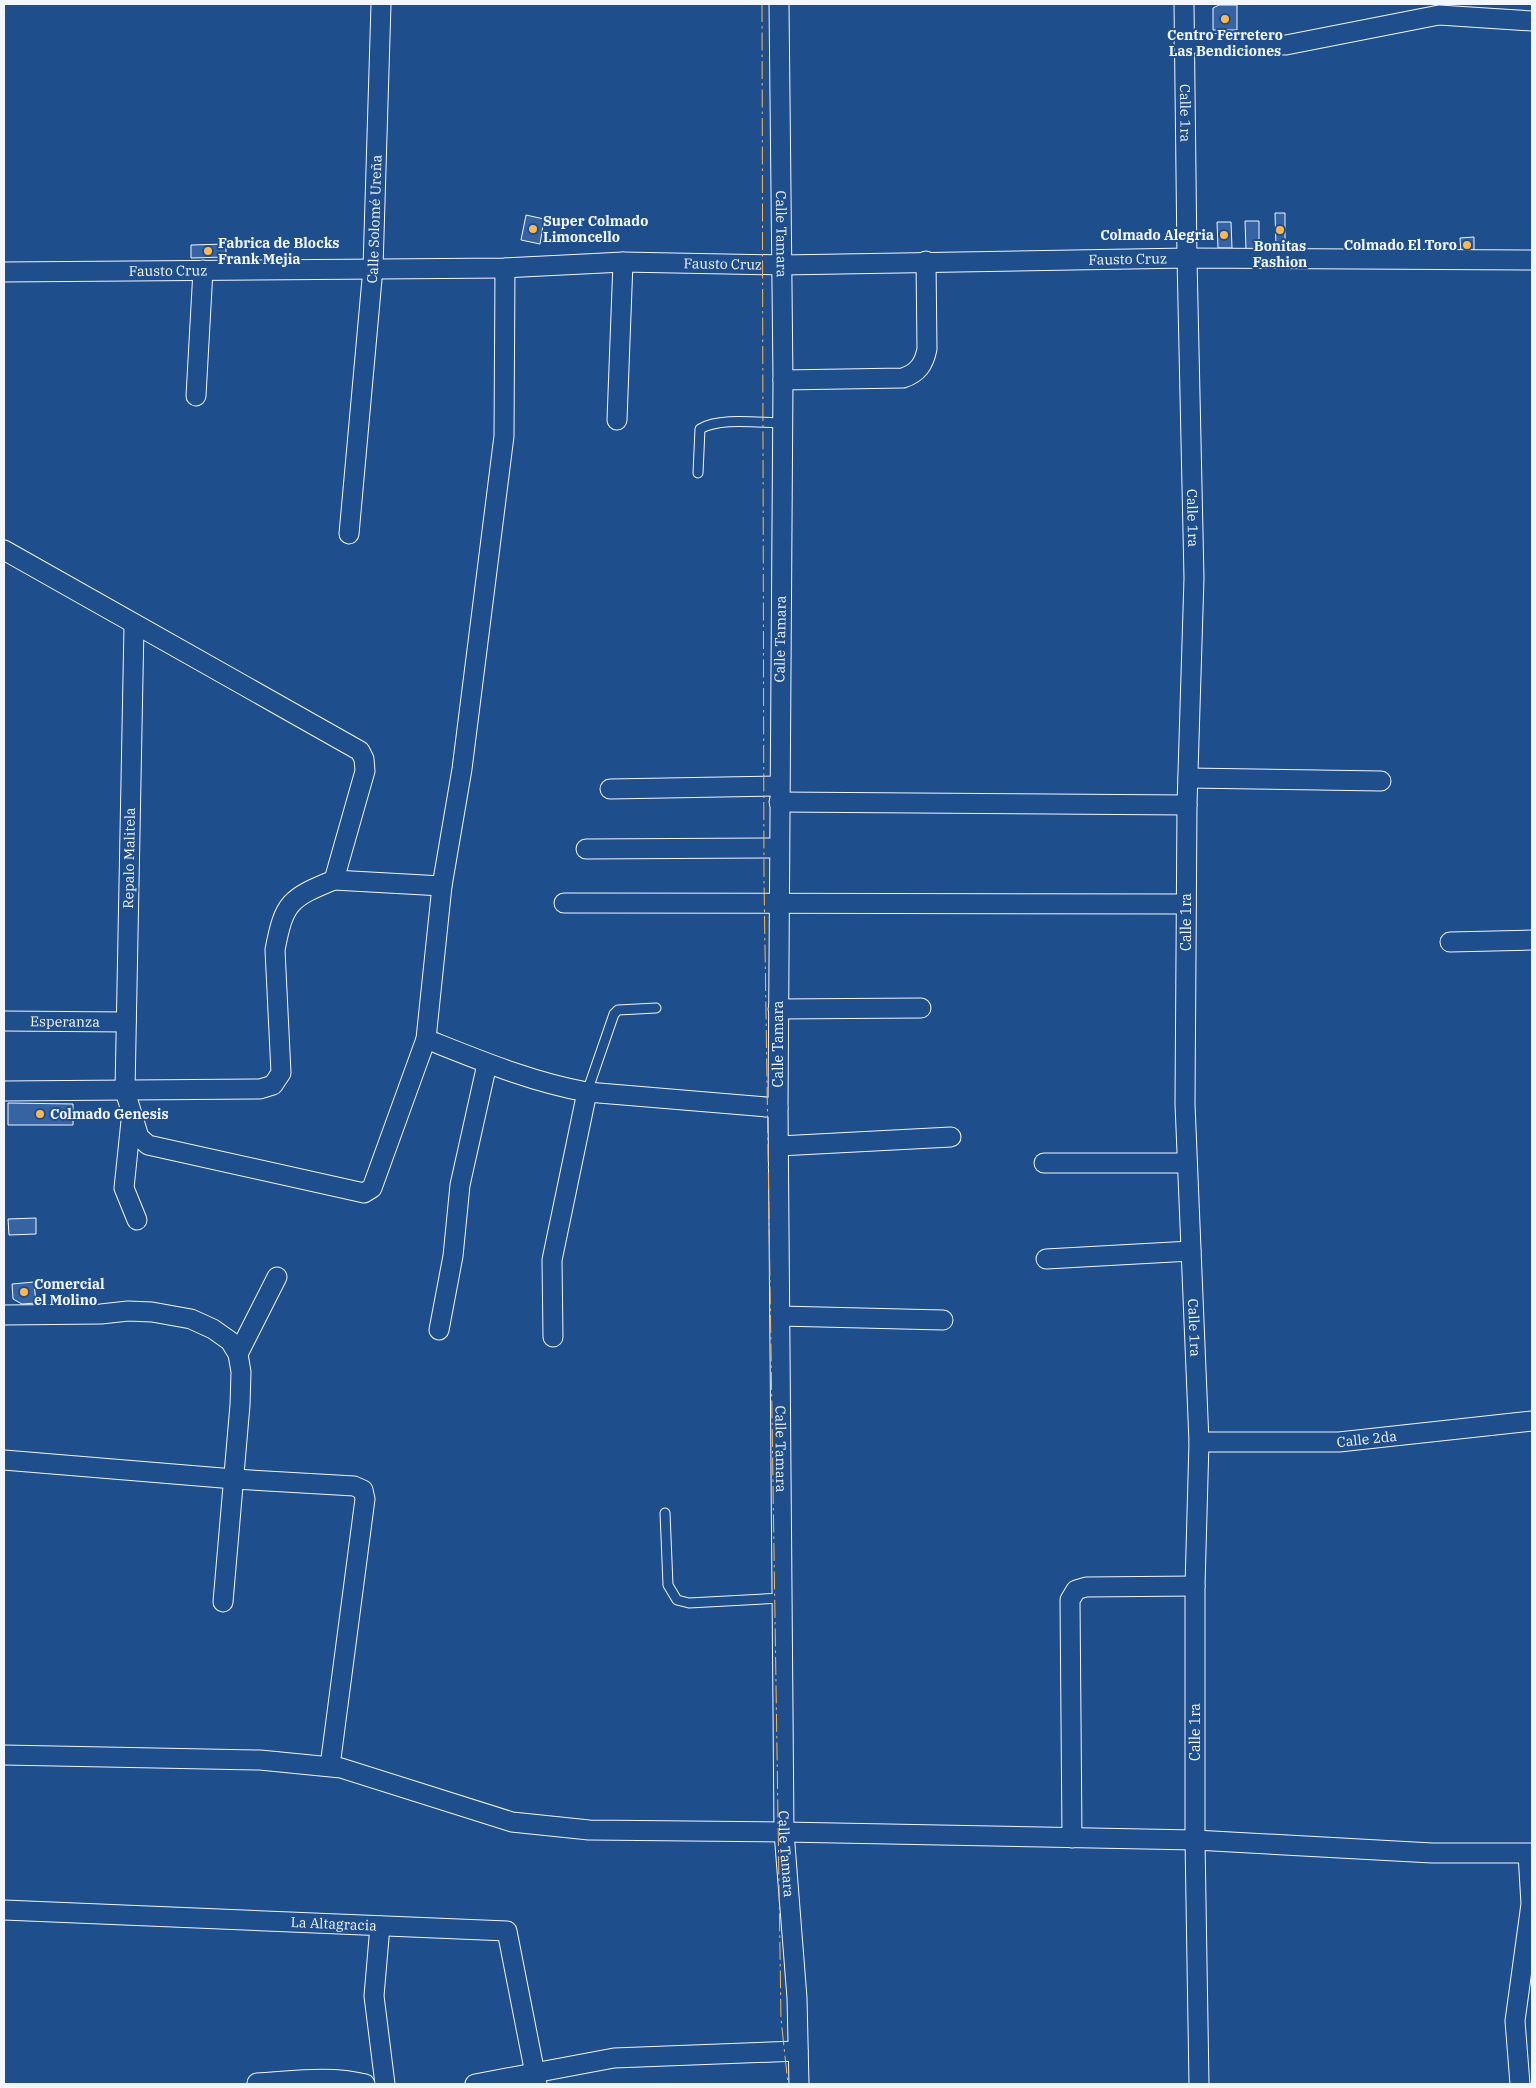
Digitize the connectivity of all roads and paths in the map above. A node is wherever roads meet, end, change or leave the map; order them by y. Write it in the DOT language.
graph roads {
  1 [pos="381,4"];
  2 [pos="779,4"];
  3 [pos="1184,4"];
  4 [pos="1532,21"];
  5 [pos="1184,42"];
  6 [pos="1187,258"];
  7 [pos="1532,260"];
  8 [pos="926,261"];
  9 [pos="623,262"];
  10 [pos="782,265"];
  11 [pos="373,268"];
  12 [pos="506,268"];
  13 [pos="203,270"];
  14 [pos="4,272"];
  15 [pos="783,380"];
  16 [pos="196,396"];
  17 [pos="617,420"];
  18 [pos="783,424"];
  19 [pos="698,473"];
  20 [pos="349,534"];
  21 [pos="4,550"];
  22 [pos="134,625"];
  23 [pos="1188,778"];
  24 [pos="1381,781"];
  25 [pos="610,789"];
  26 [pos="779,794"];
  27 [pos="1187,806"];
  28 [pos="779,848"];
  29 [pos="586,849"];
  30 [pos="334,880"];
  31 [pos="442,886"];
  32 [pos="564,903"];
  33 [pos="779,904"];
  34 [pos="1186,904"];
  35 [pos="1532,940"];
  36 [pos="1450,942"];
  37 [pos="656,1008"];
  38 [pos="921,1008"];
  39 [pos="778,1009"];
  40 [pos="4,1020"];
  41 [pos="126,1022"];
  42 [pos="426,1039"];
  43 [pos="487,1064"];
  44 [pos="4,1091"];
  45 [pos="125,1091"];
  46 [pos="587,1092"];
  47 [pos="778,1108"];
  48 [pos="132,1115"];
  49 [pos="951,1137"];
  50 [pos="779,1146"];
  51 [pos="1044,1163"];
  52 [pos="1187,1163"];
  53 [pos="137,1220"];
  54 [pos="1191,1251"];
  55 [pos="1046,1259"];
  56 [pos="277,1277"];
  57 [pos="4,1315"];
  58 [pos="780,1316"];
  59 [pos="943,1320"];
  60 [pos="439,1330"];
  61 [pos="553,1337"];
  62 [pos="238,1354"];
  63 [pos="1532,1421"];
  64 [pos="1199,1442"];
  65 [pos="4,1460"];
  66 [pos="234,1479"];
  67 [pos="665,1513"];
  68 [pos="1195,1586"];
  69 [pos="782,1598"];
  70 [pos="223,1602"];
  71 [pos="4,1755"];
  72 [pos="330,1766"];
  73 [pos="784,1832"];
  74 [pos="1072,1838"];
  75 [pos="1195,1840"];
  76 [pos="1530,1854"];
  77 [pos="4,1910"];
  78 [pos="380,1926"];
  79 [pos="798,2051"];
  80 [pos="536,2079"];
  81 [pos="257,2084"];
  82 [pos="365,2084"];
  83 [pos="385,2084"];
  84 [pos="475,2084"];
  85 [pos="799,2084"];
  86 [pos="1199,2084"];
  87 [pos="1520,2084"];
  1 -- 11 [label="street, Calle Solomé Ureña"];
  2 -- 10 [label="street, Calle Tamara"];
  3 -- 5 [label="street, Calle 1ra"];
  4 -- 5 [label="street"];
  5 -- 6 [label="street, Calle 1ra"];
  6 -- 7 [label="street, Fausto Cruz"];
  6 -- 8 [label="street, Fausto Cruz"];
  6 -- 23 [label="street, Calle 1ra"];
  8 -- 10 [label="street, Fausto Cruz"];
  8 -- 15 [label="street"];
  9 -- 10 [label="street, Fausto Cruz"];
  9 -- 12 [label="street, Fausto Cruz"];
  9 -- 17 [label="street"];
  10 -- 15 [label="street, Calle Tamara"];
  11 -- 12 [label="street, Fausto Cruz"];
  11 -- 13 [label="street, Fausto Cruz"];
  11 -- 20 [label="street, Calle Solomé Ureña"];
  12 -- 31 [label="street, Repalo Malitela"];
  13 -- 14 [label="street, Fausto Cruz"];
  13 -- 16 [label="street"];
  15 -- 18 [label="street, Calle Tamara"];
  18 -- 19 [label="lane"];
  18 -- 26 [label="street, Calle Tamara"];
  21 -- 22 [label="street"];
  22 -- 30 [label="street"];
  22 -- 41 [label="street, Repalo Malitela"];
  23 -- 24 [label="street"];
  23 -- 27 [label="street, Calle 1ra"];
  25 -- 26 [label="street"];
  26 -- 27 [label="street"];
  26 -- 28 [label="street, Calle Tamara"];
  27 -- 34 [label="street, Calle 1ra"];
  28 -- 29 [label="street"];
  28 -- 33 [label="street, Calle Tamara"];
  30 -- 31 [label="street"];
  30 -- 45 [label="street"];
  31 -- 42 [label="street, Repalo Malitela"];
  32 -- 33 [label="street"];
  33 -- 34 [label="street"];
  33 -- 39 [label="street, Calle Tamara"];
  34 -- 52 [label="street, Calle 1ra"];
  35 -- 36 [label="street"];
  37 -- 46 [label="lane"];
  38 -- 39 [label="street"];
  39 -- 47 [label="street, Calle Tamara"];
  40 -- 41 [label="street, Esperanza"];
  41 -- 45 [label="street, Repalo Malitela"];
  42 -- 43 [label="street"];
  42 -- 48 [label="street, Repalo Malitela"];
  43 -- 46 [label="street"];
  43 -- 60 [label="street"];
  44 -- 45 [label="street"];
  45 -- 48 [label="street, Repalo Malitela"];
  46 -- 47 [label="street"];
  46 -- 61 [label="street"];
  47 -- 50 [label="street, Calle Tamara"];
  48 -- 53 [label="street"];
  49 -- 50 [label="street"];
  50 -- 58 [label="street, Calle Tamara"];
  51 -- 52 [label="street"];
  52 -- 54 [label="street, Calle 1ra"];
  54 -- 55 [label="street"];
  54 -- 64 [label="street, Calle 1ra"];
  56 -- 62 [label="street"];
  57 -- 62 [label="street"];
  58 -- 59 [label="street"];
  58 -- 69 [label="street, Calle Tamara"];
  62 -- 66 [label="street"];
  63 -- 64 [label="street, Calle 2da"];
  64 -- 68 [label="street, Calle 1ra"];
  65 -- 66 [label="street"];
  66 -- 70 [label="street"];
  66 -- 72 [label="street"];
  67 -- 69 [label="lane"];
  68 -- 74 [label="street"];
  68 -- 75 [label="street, Calle 1ra"];
  69 -- 73 [label="street, Calle Tamara"];
  71 -- 72 [label="street"];
  72 -- 73 [label="street"];
  73 -- 74 [label="street"];
  73 -- 79 [label="street, Calle Tamara"];
  74 -- 75 [label="street"];
  75 -- 76 [label="street"];
  75 -- 86 [label="street, Calle 1ra"];
  76 -- 87 [label="street"];
  77 -- 78 [label="street, La Altagracia"];
  78 -- 80 [label="street, La Altagracia"];
  78 -- 83 [label="street"];
  79 -- 80 [label="street"];
  79 -- 85 [label="street, Calle Tamara"];
  80 -- 84 [label="street"];
  81 -- 82 [label="street"];
}
